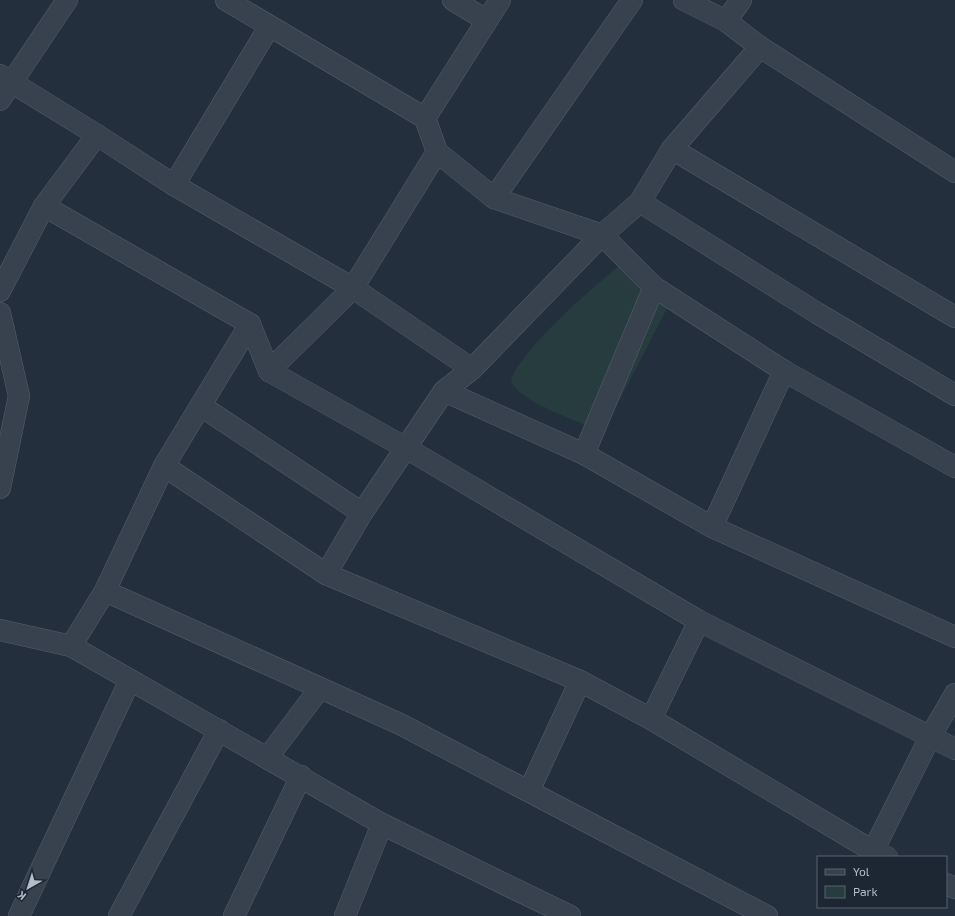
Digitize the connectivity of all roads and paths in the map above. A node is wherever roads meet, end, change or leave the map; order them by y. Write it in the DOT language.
graph roads {
  1 [pos="67,0"];
  2 [pos="226,0"];
  3 [pos="453,0"];
  4 [pos="500,0"];
  5 [pos="632,0"];
  6 [pos="684,0"];
  7 [pos="741,0"];
  8 [pos="486,20"];
  9 [pos="726,21"];
  10 [pos="269,27"];
  11 [pos="760,47"];
  12 [pos="6,78"];
  13 [pos="0,100"];
  14 [pos="425,118"];
  15 [pos="97,135"];
  16 [pos="672,149"];
  17 [pos="437,152"];
  18 [pos="955,172"];
  19 [pos="174,185"];
  20 [pos="494,198"];
  21 [pos="640,202"];
  22 [pos="44,206"];
  23 [pos="602,235"];
  24 [pos="353,288"];
  25 [pos="654,288"];
  26 [pos="0,291"];
  27 [pos="0,314"];
  28 [pos="955,316"];
  29 [pos="250,324"];
  30 [pos="472,369"];
  31 [pos="268,371"];
  32 [pos="784,371"];
  33 [pos="444,391"];
  34 [pos="9,393"];
  35 [pos="955,396"];
  36 [pos="201,406"];
  37 [pos="406,448"];
  38 [pos="584,454"];
  39 [pos="164,466"];
  40 [pos="955,467"];
  41 [pos="1,477"];
  42 [pos="362,513"];
  43 [pos="712,526"];
  44 [pos="326,574"];
  45 [pos="105,591"];
  46 [pos="699,621"];
  47 [pos="0,630"];
  48 [pos="955,636"];
  49 [pos="71,646"];
  50 [pos="130,680"];
  51 [pos="580,681"];
  52 [pos="320,688"];
  53 [pos="955,694"];
  54 [pos="651,719"];
  55 [pos="219,730"];
  56 [pos="930,737"];
  57 [pos="955,749"];
  58 [pos="268,757"];
  59 [pos="301,776"];
  60 [pos="529,792"];
  61 [pos="382,824"];
  62 [pos="880,854"];
  63 [pos="19,916"];
  64 [pos="119,916"];
  65 [pos="234,916"];
  66 [pos="345,916"];
  67 [pos="570,916"];
  68 [pos="768,916"];
  1 -- 12 [label="street"];
  2 -- 10 [label="street"];
  3 -- 8 [label="street"];
  4 -- 8 [label="street"];
  5 -- 20 [label="street"];
  6 -- 9 [label="street"];
  7 -- 9 [label="street"];
  8 -- 14 [label="street"];
  9 -- 11 [label="street"];
  10 -- 14 [label="street"];
  10 -- 19 [label="street"];
  11 -- 16 [label="street"];
  11 -- 18 [label="street"];
  12 -- 13 [label="street"];
  12 -- 15 [label="street"];
  14 -- 17 [label="street"];
  15 -- 19 [label="street"];
  15 -- 22 [label="street"];
  16 -- 21 [label="street"];
  16 -- 28 [label="street"];
  17 -- 20 [label="street"];
  17 -- 24 [label="street"];
  19 -- 24 [label="street"];
  20 -- 23 [label="street"];
  21 -- 23 [label="street"];
  21 -- 35 [label="street"];
  22 -- 26 [label="street"];
  22 -- 29 [label="street"];
  23 -- 25 [label="street"];
  23 -- 30 [label="street"];
  24 -- 30 [label="street"];
  24 -- 31 [label="street"];
  25 -- 32 [label="street"];
  25 -- 38 [label="street"];
  27 -- 34 [label="street"];
  29 -- 31 [label="street"];
  29 -- 36 [label="street"];
  30 -- 33 [label="street"];
  31 -- 37 [label="street"];
  32 -- 40 [label="street"];
  32 -- 43 [label="street"];
  33 -- 37 [label="street"];
  33 -- 38 [label="street"];
  34 -- 41 [label="street"];
  36 -- 39 [label="street"];
  36 -- 42 [label="street"];
  37 -- 42 [label="street"];
  37 -- 46 [label="street"];
  38 -- 43 [label="street"];
  39 -- 44 [label="street"];
  39 -- 45 [label="street"];
  42 -- 44 [label="street"];
  43 -- 48 [label="street"];
  44 -- 51 [label="street"];
  45 -- 49 [label="street"];
  45 -- 52 [label="street"];
  46 -- 54 [label="street"];
  46 -- 56 [label="street"];
  47 -- 49 [label="street"];
  49 -- 50 [label="street"];
  50 -- 55 [label="street"];
  50 -- 63 [label="street"];
  51 -- 54 [label="street"];
  51 -- 60 [label="street"];
  52 -- 58 [label="street"];
  52 -- 60 [label="street"];
  53 -- 56 [label="street"];
  54 -- 62 [label="street"];
  55 -- 58 [label="street"];
  55 -- 64 [label="street"];
  56 -- 57 [label="street"];
  56 -- 62 [label="street"];
  58 -- 59 [label="street"];
  59 -- 61 [label="street"];
  59 -- 65 [label="street"];
  60 -- 68 [label="street"];
  61 -- 66 [label="street"];
  61 -- 67 [label="street"];
}
